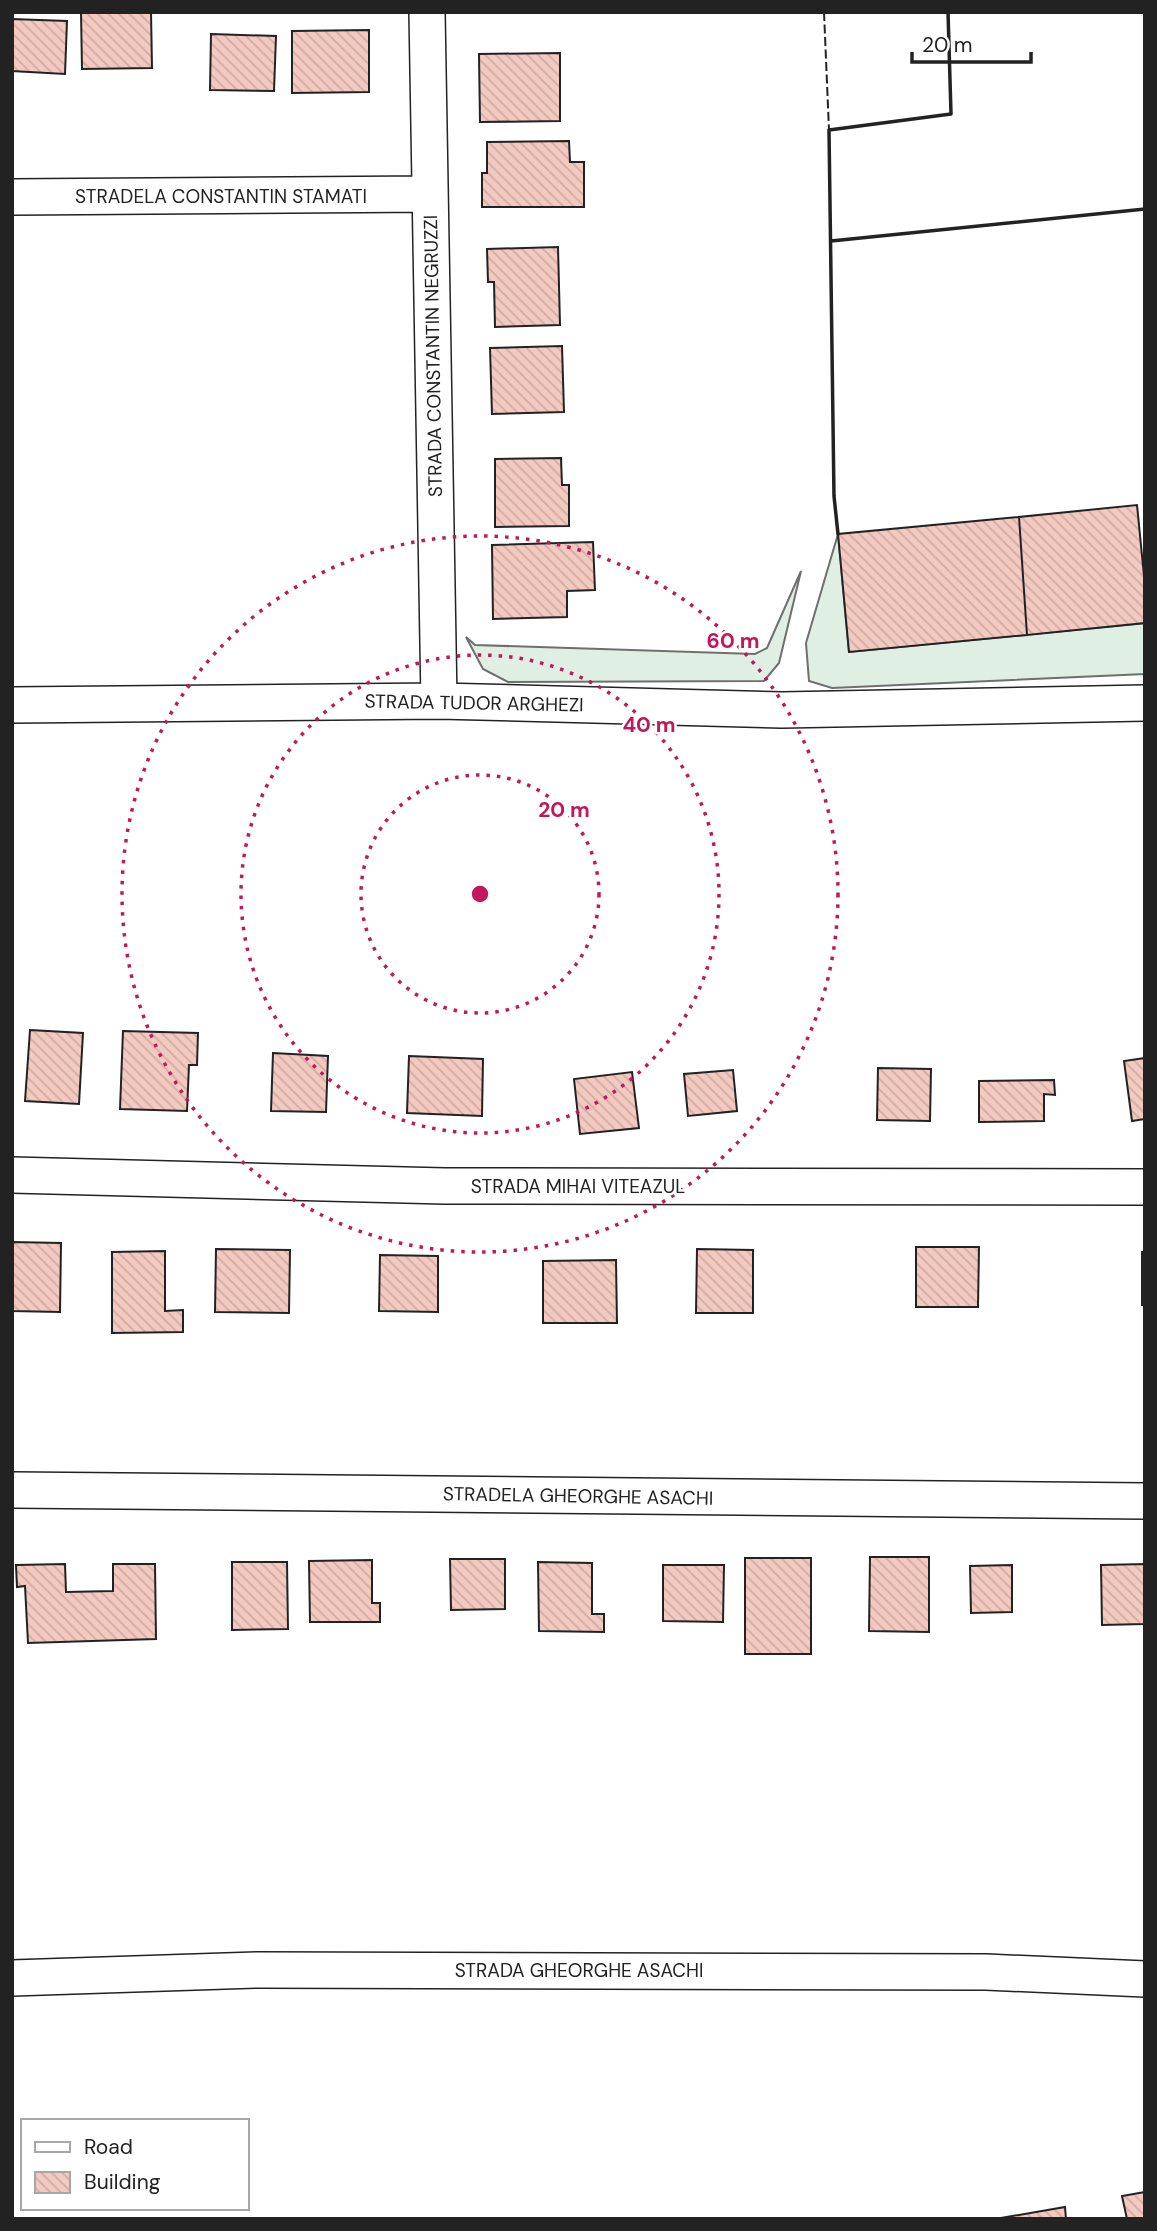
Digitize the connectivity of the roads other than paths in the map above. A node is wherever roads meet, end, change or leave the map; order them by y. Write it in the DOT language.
graph roads {
  1 [pos="427,12"];
  2 [pos="430,194"];
  3 [pos="12,197"];
  4 [pos="439,701"];
  5 [pos="1145,704"];
  6 [pos="12,705"];
  7 [pos="12,1175"];
  8 [pos="1145,1187"];
  9 [pos="12,1490"];
  10 [pos="1145,1501"];
  11 [pos="12,1978"];
  12 [pos="1145,1979"];
  1 -- 2 [label="street, STRADA CONSTANTIN NEGRUZZI"];
  2 -- 3 [label="street, STRADELA CONSTANTIN STAMATI"];
  2 -- 4 [label="street, STRADA CONSTANTIN NEGRUZZI"];
  4 -- 5 [label="street, STRADA TUDOR ARGHEZI"];
  4 -- 6 [label="street, STRADA TUDOR ARGHEZI"];
  7 -- 8 [label="street, STRADA MIHAI VITEAZUL"];
  9 -- 10 [label="street, STRADELA GHEORGHE ASACHI"];
  11 -- 12 [label="street, STRADA GHEORGHE ASACHI"];
}
